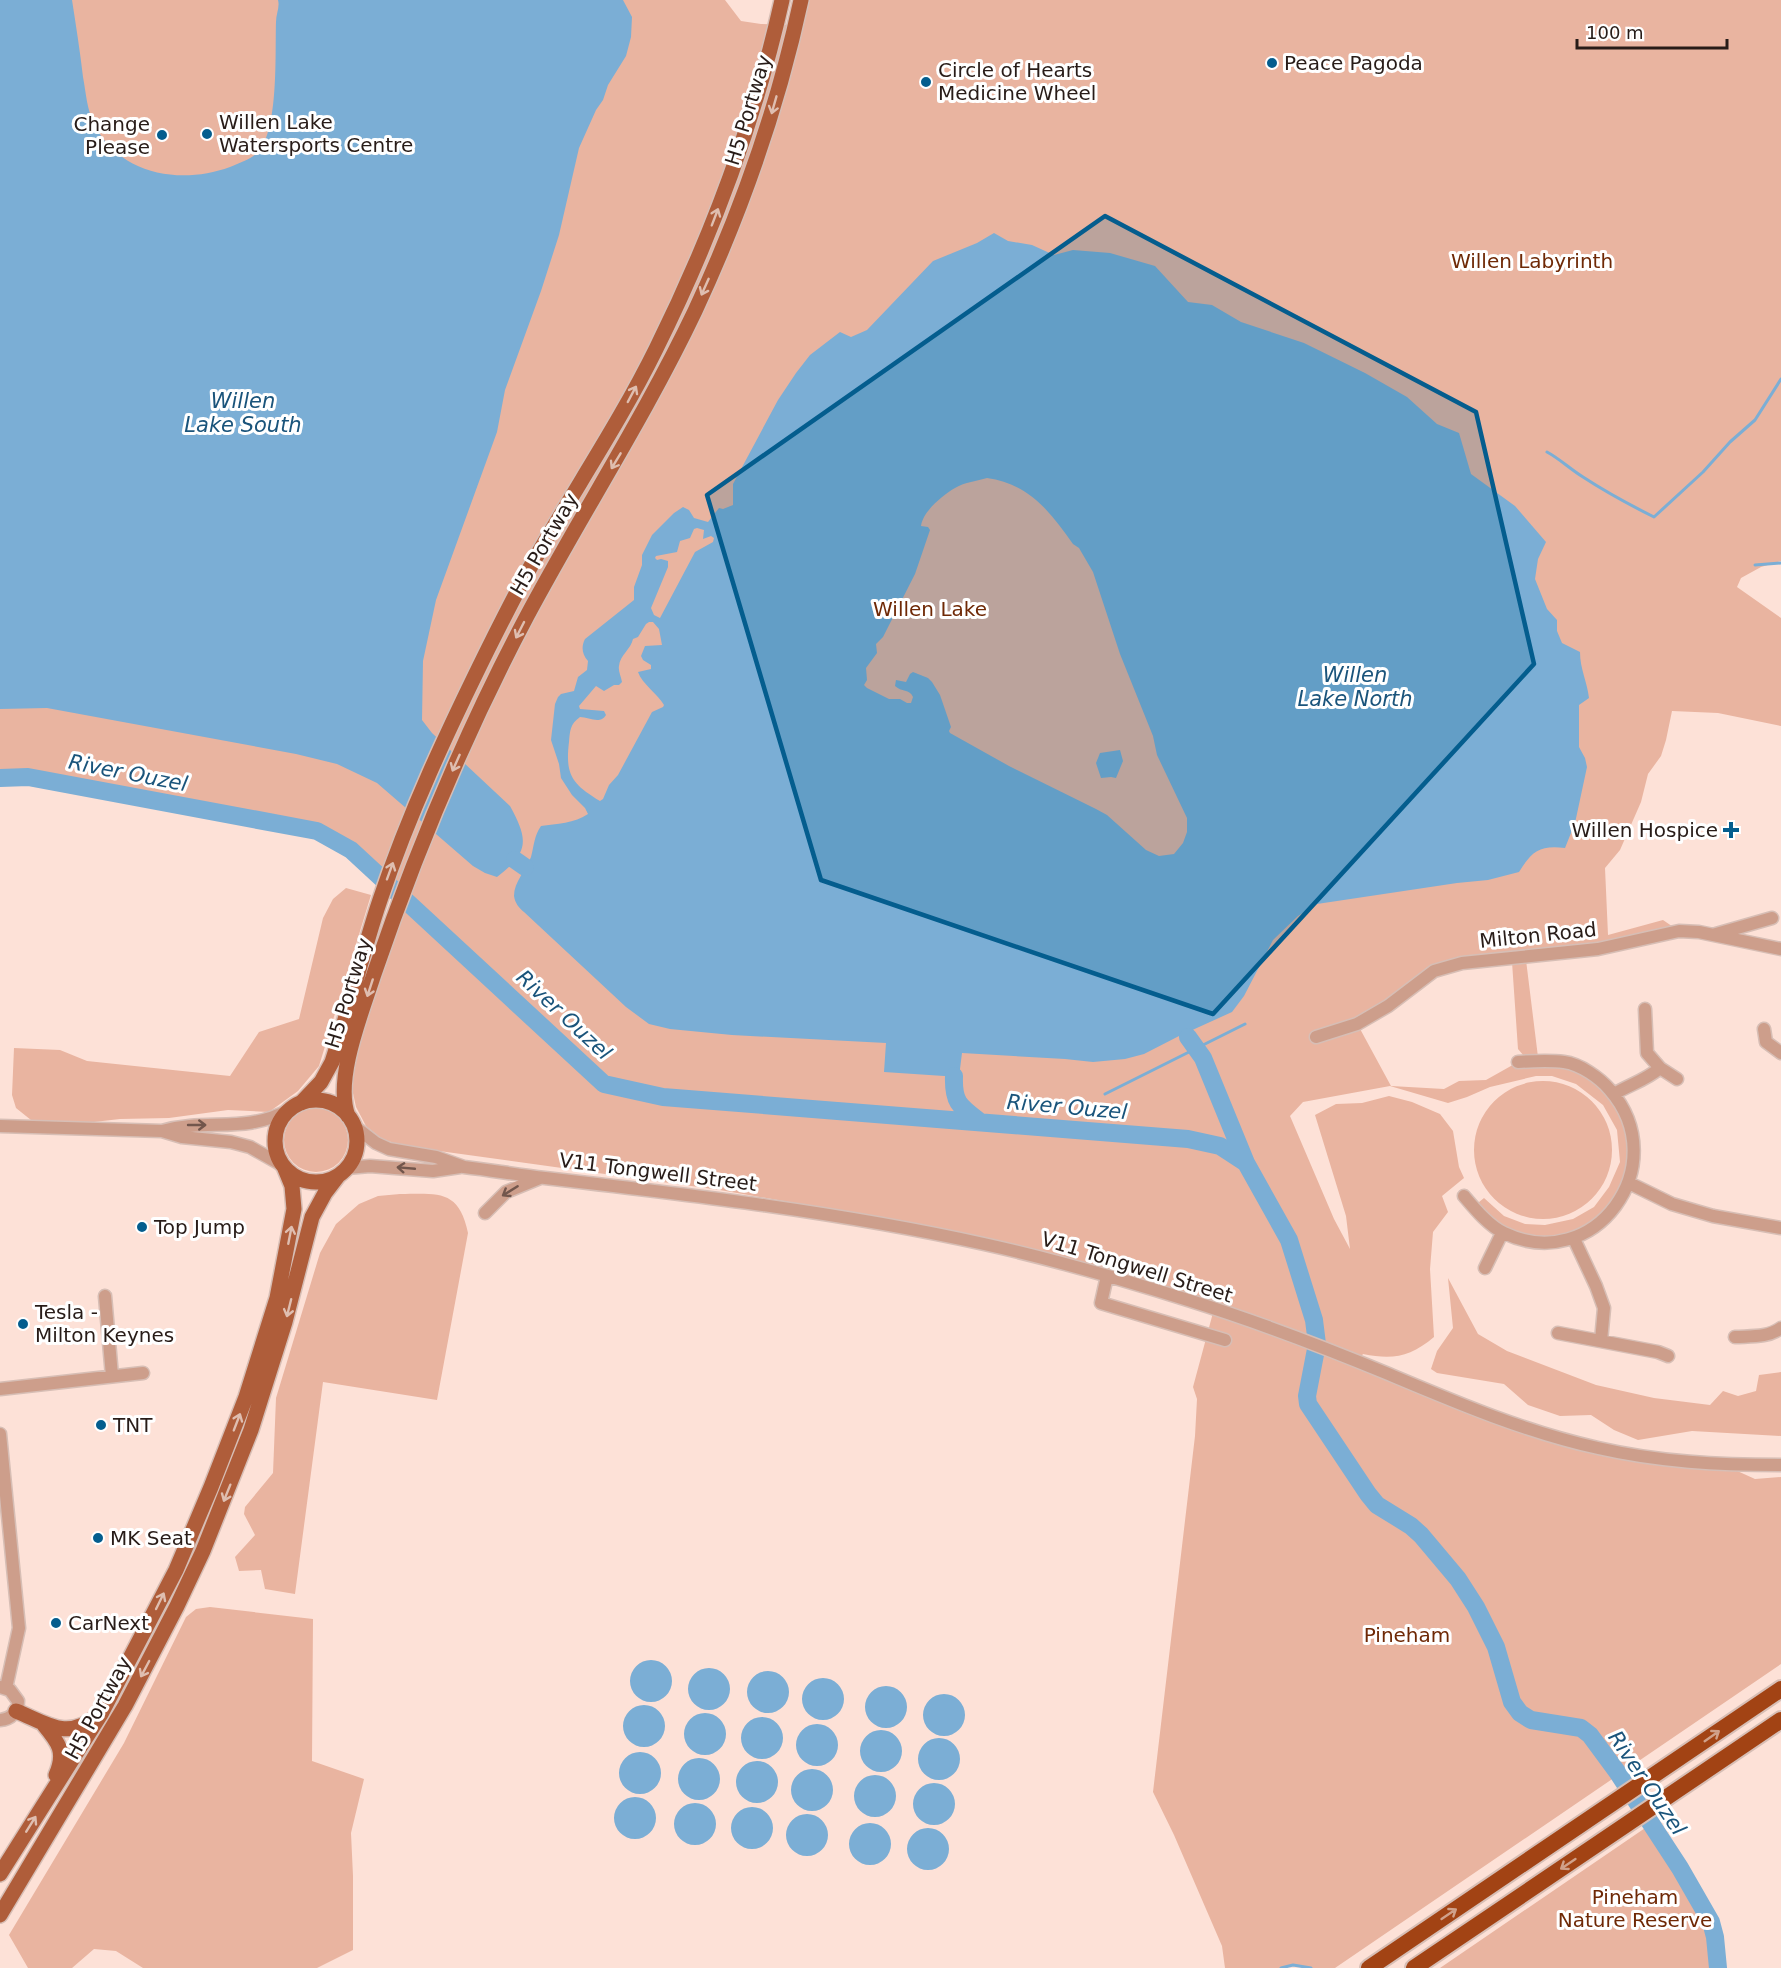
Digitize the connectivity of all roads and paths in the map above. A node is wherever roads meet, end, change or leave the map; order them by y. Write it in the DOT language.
graph roads {
  1 [pos="782,0"];
  2 [pos="801,0"];
  3 [pos="1772,918"];
  4 [pos="1713,935"];
  5 [pos="1781,949"];
  6 [pos="1645,1009"];
  7 [pos="1764,1029"];
  8 [pos="1316,1037"];
  9 [pos="347,1039"];
  10 [pos="1781,1053"];
  11 [pos="1518,1062"];
  12 [pos="340,1064"];
  13 [pos="1660,1068"];
  14 [pos="1677,1079"];
  15 [pos="1614,1094"];
  16 [pos="295,1106"];
  17 [pos="351,1121"];
  18 [pos="0,1126"];
  19 [pos="162,1131"];
  20 [pos="284,1167"];
  21 [pos="464,1167"];
  22 [pos="343,1172"];
  23 [pos="541,1177"];
  24 [pos="1629,1184"];
  25 [pos="1464,1196"];
  26 [pos="485,1213"];
  27 [pos="1781,1228"];
  28 [pos="1502,1233"];
  29 [pos="1574,1239"];
  30 [pos="1485,1268"];
  31 [pos="1107,1276"];
  32 [pos="105,1296"];
  33 [pos="1781,1328"];
  34 [pos="1558,1333"];
  35 [pos="1735,1336"];
  36 [pos="1225,1340"];
  37 [pos="1601,1341"];
  38 [pos="1668,1356"];
  39 [pos="143,1373"];
  40 [pos="112,1376"];
  41 [pos="0,1389"];
  42 [pos="0,1434"];
  43 [pos="1781,1465"];
  44 [pos="3,1688"];
  45 [pos="1781,1689"];
  46 [pos="16,1711"];
  47 [pos="102,1714"];
  48 [pos="0,1720"];
  49 [pos="1781,1720"];
  50 [pos="44,1725"];
  51 [pos="43,1805"];
  52 [pos="0,1874"];
  53 [pos="0,1916"];
  54 [pos="1369,1968"];
  55 [pos="1414,1968"];
  9 -- 1 [label="main road, H5 Portway, one-way"];
  2 -- 9 [label="main road, H5 Portway, one-way"];
  3 -- 4 [label="street"];
  4 -- 5 [label="street, Milton Road"];
  4 -- 8 [label="street, Milton Road"];
  6 -- 13 [label="street"];
  7 -- 10 [label="street"];
  9 -- 12 [label="main road, H5 Portway"];
  11 -- 15 [label="street"];
  12 -- 16 [label="main road, H5 Portway"];
  12 -- 17 [label="main road, H5 Portway"];
  13 -- 14 [label="street"];
  13 -- 15 [label="street"];
  15 -- 24 [label="street"];
  16 -- 17 [label="main road"];
  19 -- 16 [label="street, one-way"];
  16 -- 20 [label="main road"];
  17 -- 21 [label="street, V11 Tongwell Street"];
  17 -- 22 [label="main road"];
  18 -- 19 [label="street"];
  19 -- 20 [label="street"];
  20 -- 22 [label="main road"];
  47 -- 20 [label="main road, H5 Portway, one-way"];
  21 -- 22 [label="street, V11 Tongwell Street, one-way"];
  21 -- 23 [label="street, V11 Tongwell Street"];
  22 -- 53 [label="main road, H5 Portway, one-way"];
  23 -- 26 [label="street, one-way"];
  23 -- 31 [label="street, V11 Tongwell Street"];
  24 -- 27 [label="street"];
  24 -- 29 [label="street"];
  25 -- 28 [label="street"];
  28 -- 29 [label="street"];
  28 -- 30 [label="street"];
  29 -- 37 [label="street"];
  31 -- 36 [label="street"];
  31 -- 43 [label="street, V11 Tongwell Street"];
  32 -- 40 [label="street"];
  33 -- 35 [label="street"];
  34 -- 37 [label="street"];
  37 -- 38 [label="street"];
  39 -- 40 [label="street"];
  40 -- 41 [label="street"];
  42 -- 44 [label="street"];
  44 -- 46 [label="street"];
  54 -- 45 [label="highway, one-way"];
  46 -- 48 [label="street"];
  46 -- 50 [label="main road"];
  47 -- 50 [label="main road"];
  47 -- 51 [label="main road, H5 Portway"];
  49 -- 55 [label="highway, one-way"];
  50 -- 51 [label="main road"];
  52 -- 51 [label="main road, H5 Portway, one-way"];
}
